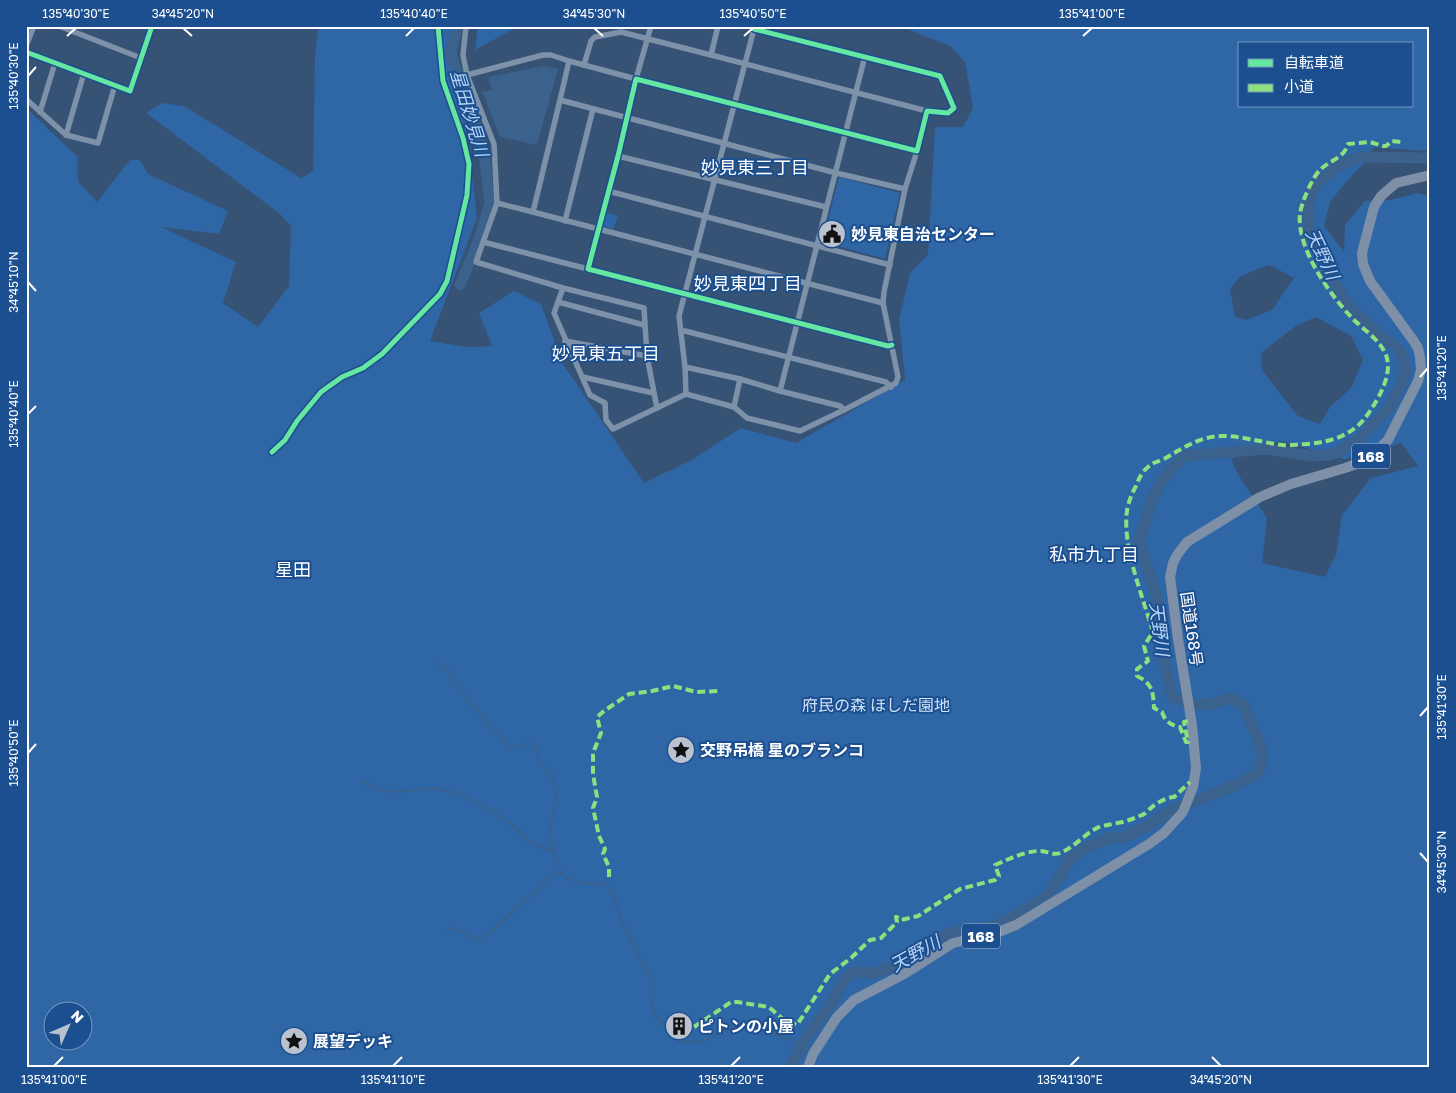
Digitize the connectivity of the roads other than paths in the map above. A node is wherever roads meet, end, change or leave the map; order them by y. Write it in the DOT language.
graph roads {
  1 [pos="34,26"];
  2 [pos="59,26"];
  3 [pos="152,26"];
  4 [pos="438,26"];
  5 [pos="466,26"];
  6 [pos="651,26"];
  7 [pos="718,26"];
  8 [pos="754,27"];
  9 [pos="648,39"];
  10 [pos="26,46"];
  11 [pos="26,52"];
  12 [pos="711,55"];
  13 [pos="865,56"];
  14 [pos="141,58"];
  15 [pos="569,61"];
  16 [pos="55,62"];
  17 [pos="744,64"];
  18 [pos="584,65"];
  19 [pos="84,73"];
  20 [pos="467,75"];
  21 [pos="636,79"];
  22 [pos="115,85"];
  23 [pos="856,92"];
  24 [pos="26,99"];
  25 [pos="560,100"];
  26 [pos="734,104"];
  27 [pos="593,109"];
  28 [pos="927,111"];
  29 [pos="40,112"];
  30 [pos="626,118"];
  31 [pos="846,132"];
  32 [pos="66,134"];
  33 [pos="723,142"];
  34 [pos="917,151"];
  35 [pos="618,156"];
  36 [pos="836,173"];
  37 [pos="1430,175"];
  38 [pos="714,179"];
  39 [pos="905,189"];
  40 [pos="608,191"];
  41 [pos="497,203"];
  42 [pos="826,208"];
  43 [pos="534,212"];
  44 [pos="705,218"];
  45 [pos="565,221"];
  46 [pos="597,230"];
  47 [pos="483,242"];
  48 [pos="816,246"];
  49 [pos="694,254"];
  50 [pos="890,265"];
  51 [pos="588,269"];
  52 [pos="806,284"];
  53 [pos="563,288"];
  54 [pos="684,294"];
  55 [pos="558,302"];
  56 [pos="883,303"];
  57 [pos="796,323"];
  58 [pos="644,325"];
  59 [pos="681,332"];
  60 [pos="565,340"];
  61 [pos="892,346"];
  62 [pos="647,356"];
  63 [pos="787,357"];
  64 [pos="685,367"];
  65 [pos="583,378"];
  66 [pos="740,379"];
  67 [pos="891,387"];
  68 [pos="780,390"];
  69 [pos="653,393"];
  70 [pos="686,394"];
  71 [pos="734,407"];
  72 [pos="656,408"];
  73 [pos="844,410"];
  74 [pos="272,452"];
  75 [pos="808,1067"];
  1 -- 10 [label="street"];
  2 -- 14 [label="street"];
  3 -- 14 [label="street"];
  4 -- 74 [label="street"];
  5 -- 20 [label="street"];
  6 -- 9 [label="street"];
  7 -- 12 [label="street"];
  8 -- 13 [label="street"];
  8 -- 17 [label="street"];
  9 -- 12 [label="street"];
  9 -- 18 [label="street"];
  9 -- 21 [label="street"];
  11 -- 16 [label="street"];
  12 -- 17 [label="street"];
  13 -- 23 [label="street"];
  13 -- 28 [label="street"];
  14 -- 22 [label="street"];
  15 -- 18 [label="street"];
  15 -- 20 [label="street"];
  15 -- 25 [label="street"];
  16 -- 19 [label="street"];
  16 -- 29 [label="street"];
  17 -- 23 [label="street"];
  17 -- 26 [label="street"];
  18 -- 21 [label="street"];
  19 -- 22 [label="street"];
  19 -- 32 [label="street"];
  20 -- 41 [label="street"];
  21 -- 26 [label="street"];
  21 -- 30 [label="street"];
  22 -- 32 [label="street"];
  23 -- 28 [label="street"];
  23 -- 31 [label="street"];
  24 -- 29 [label="street"];
  25 -- 27 [label="street"];
  25 -- 43 [label="street"];
  26 -- 31 [label="street"];
  26 -- 33 [label="street"];
  27 -- 30 [label="street"];
  27 -- 45 [label="street"];
  28 -- 34 [label="street"];
  29 -- 32 [label="street"];
  30 -- 33 [label="street"];
  30 -- 35 [label="street"];
  31 -- 34 [label="street"];
  31 -- 36 [label="street"];
  33 -- 36 [label="street"];
  33 -- 38 [label="street"];
  34 -- 39 [label="street"];
  35 -- 38 [label="street"];
  35 -- 40 [label="street"];
  36 -- 39 [label="street"];
  36 -- 42 [label="street"];
  37 -- 75 [label="highway, 国道168号 / 168"];
  38 -- 42 [label="street"];
  38 -- 44 [label="street"];
  39 -- 50 [label="street"];
  40 -- 44 [label="street"];
  40 -- 46 [label="street"];
  41 -- 43 [label="street"];
  41 -- 47 [label="street"];
  42 -- 48 [label="street"];
  43 -- 45 [label="street"];
  44 -- 48 [label="street"];
  44 -- 49 [label="street"];
  45 -- 46 [label="street"];
  46 -- 49 [label="street"];
  46 -- 51 [label="street"];
  47 -- 51 [label="street"];
  47 -- 53 [label="street"];
  48 -- 50 [label="street"];
  48 -- 52 [label="street"];
  49 -- 52 [label="street"];
  49 -- 54 [label="street"];
  50 -- 56 [label="street"];
  51 -- 54 [label="street"];
  52 -- 56 [label="street"];
  52 -- 57 [label="street"];
  53 -- 55 [label="street"];
  53 -- 58 [label="street"];
  54 -- 57 [label="street"];
  54 -- 59 [label="street"];
  55 -- 58 [label="street"];
  55 -- 60 [label="street"];
  56 -- 61 [label="street"];
  57 -- 61 [label="street"];
  57 -- 63 [label="street"];
  58 -- 62 [label="street"];
  59 -- 63 [label="street"];
  59 -- 64 [label="street"];
  60 -- 62 [label="street"];
  60 -- 65 [label="street"];
  61 -- 67 [label="street"];
  62 -- 69 [label="street"];
  63 -- 67 [label="street"];
  63 -- 68 [label="street"];
  64 -- 66 [label="street"];
  64 -- 70 [label="street"];
  65 -- 69 [label="street"];
  65 -- 72 [label="street"];
  66 -- 68 [label="street"];
  66 -- 71 [label="street"];
  67 -- 73 [label="street"];
  68 -- 73 [label="street"];
  69 -- 72 [label="street"];
  70 -- 71 [label="street"];
  70 -- 72 [label="street"];
  71 -- 73 [label="street"];
}
